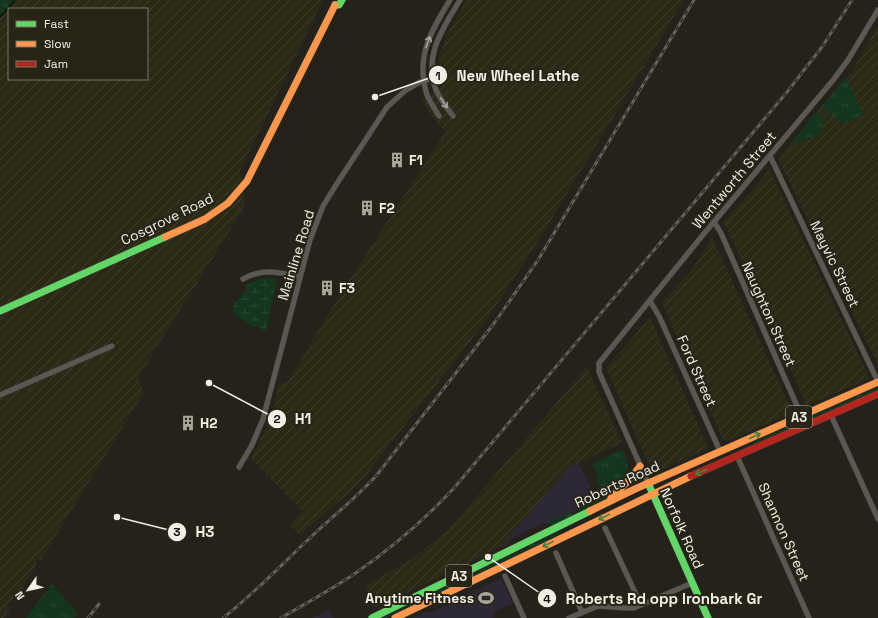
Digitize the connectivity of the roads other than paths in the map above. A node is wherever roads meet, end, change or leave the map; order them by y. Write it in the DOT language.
graph roads {
  1 [pos="342,0"];
  2 [pos="450,0"];
  3 [pos="460,0"];
  4 [pos="334,3"];
  5 [pos="878,10"];
  6 [pos="433,78"];
  7 [pos="424,80"];
  8 [pos="439,116"];
  9 [pos="453,116"];
  10 [pos="770,156"];
  11 [pos="714,222"];
  12 [pos="300,277"];
  13 [pos="243,279"];
  14 [pos="650,301"];
  15 [pos="0,312"];
  16 [pos="112,346"];
  17 [pos="601,360"];
  18 [pos="878,382"];
  19 [pos="878,394"];
  20 [pos="0,395"];
  21 [pos="801,415"];
  22 [pos="831,415"];
  23 [pos="720,452"];
  24 [pos="737,456"];
  25 [pos="640,466"];
  26 [pos="239,467"];
  27 [pos="648,483"];
  28 [pos="653,494"];
  29 [pos="606,503"];
  30 [pos="878,519"];
  31 [pos="605,528"];
  32 [pos="556,553"];
  33 [pos="505,576"];
  34 [pos="692,583"];
  35 [pos="640,605"];
  36 [pos="582,612"];
  37 [pos="372,618"];
  38 [pos="395,618"];
  39 [pos="524,618"];
  40 [pos="569,618"];
  41 [pos="708,618"];
  42 [pos="809,618"];
  1 -- 4 [label="main road"];
  7 -- 2 [label="street, one-way"];
  3 -- 6 [label="street"];
  4 -- 15 [label="main road, Cosgrove Road"];
  5 -- 10 [label="street, Wentworth Street"];
  6 -- 7 [label="street, Mainline Road"];
  6 -- 9 [label="street, one-way"];
  7 -- 8 [label="street"];
  7 -- 12 [label="street, Mainline Road"];
  10 -- 11 [label="street, Wentworth Street"];
  10 -- 18 [label="street, Mayvic Street"];
  11 -- 14 [label="street, Wentworth Street"];
  11 -- 21 [label="street, Naughton Street"];
  12 -- 13 [label="street"];
  12 -- 26 [label="street, Mainline Road"];
  14 -- 17 [label="street, Wentworth Street"];
  14 -- 23 [label="street, Ford Street"];
  16 -- 20 [label="street"];
  17 -- 25 [label="street, Norfolk Road"];
  18 -- 21 [label="main road, Roberts Road / A3"];
  19 -- 22 [label="main road, Roberts Road / A3"];
  23 -- 21 [label="main road, Roberts Road / A3, one-way"];
  22 -- 24 [label="main road, Roberts Road / A3"];
  22 -- 30 [label="street"];
  23 -- 27 [label="main road, Roberts Road / A3"];
  24 -- 28 [label="main road, Roberts Road / A3, one-way"];
  24 -- 42 [label="street, Shannon Street"];
  25 -- 27 [label="street, Norfolk Road"];
  25 -- 29 [label="main road"];
  27 -- 28 [label="main road, Norfolk Road"];
  27 -- 29 [label="main road, Roberts Road / A3"];
  28 -- 34 [label="main road, Norfolk Road"];
  28 -- 38 [label="main road, Roberts Road / A3, one-way"];
  29 -- 37 [label="main road, Roberts Road / A3"];
  31 -- 35 [label="street"];
  32 -- 36 [label="street"];
  33 -- 39 [label="street"];
  34 -- 35 [label="street"];
  34 -- 41 [label="main road, Norfolk Road"];
  35 -- 36 [label="street"];
  36 -- 40 [label="street"];
}
